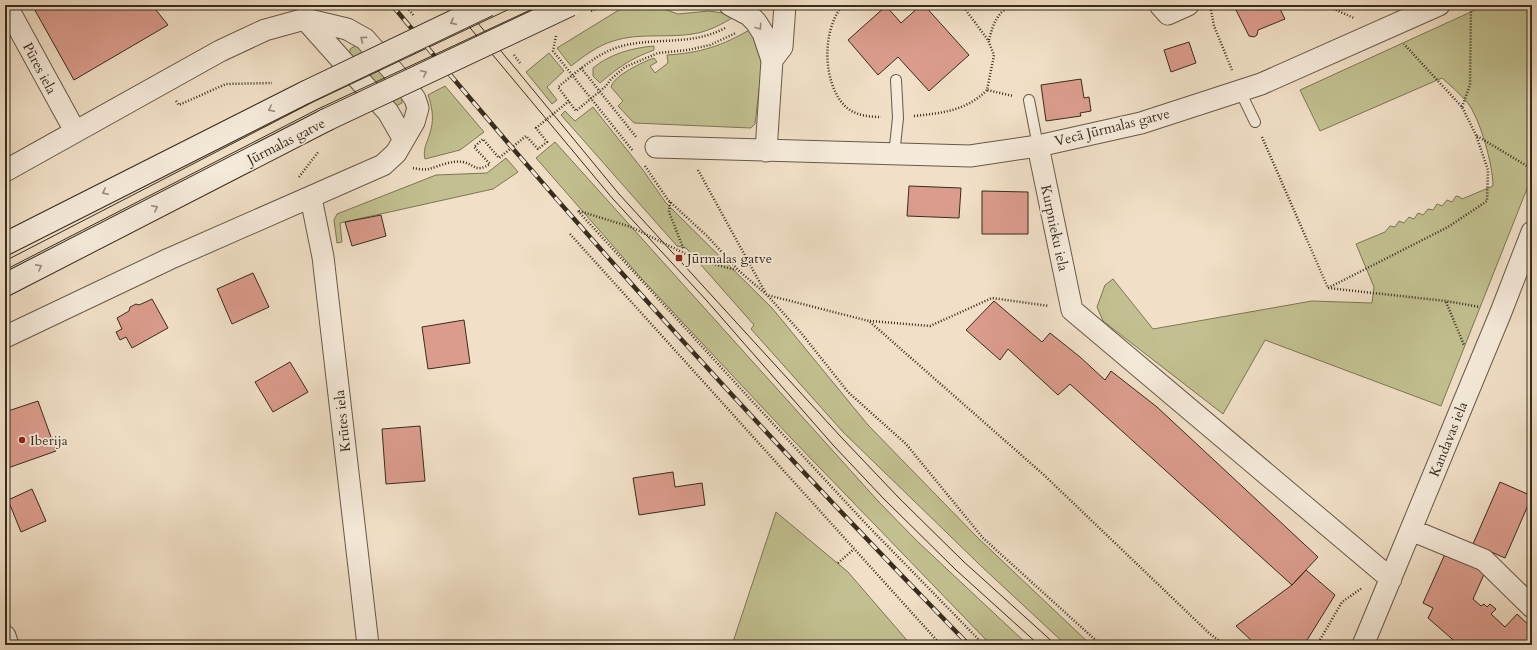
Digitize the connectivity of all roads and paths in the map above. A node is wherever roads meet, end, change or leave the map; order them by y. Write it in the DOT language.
graph roads {
  1 [pos="6,5"];
  2 [pos="488,5"];
  3 [pos="570,5"];
  4 [pos="730,5"];
  5 [pos="785,5"];
  6 [pos="842,5"];
  7 [pos="962,5"];
  8 [pos="1015,5"];
  9 [pos="1160,5"];
  10 [pos="1188,5"];
  11 [pos="1210,5"];
  12 [pos="1438,5"];
  13 [pos="1471,7"];
  14 [pos="306,19"];
  15 [pos="752,19"];
  16 [pos="1389,27"];
  17 [pos="988,40"];
  18 [pos="560,60"];
  19 [pos="772,60"];
  20 [pos="582,68"];
  21 [pos="572,75"];
  22 [pos="896,80"];
  23 [pos="273,83"];
  24 [pos="987,90"];
  25 [pos="1240,91"];
  26 [pos="599,92"];
  27 [pos="591,98"];
  28 [pos="1029,100"];
  29 [pos="569,101"];
  30 [pos="179,105"];
  31 [pos="1462,107"];
  32 [pos="898,118"];
  33 [pos="1255,122"];
  34 [pos="75,131"];
  35 [pos="1476,135"];
  36 [pos="404,138"];
  37 [pos="322,146"];
  38 [pos="685,146"];
  39 [pos="1038,146"];
  40 [pos="656,147"];
  41 [pos="766,150"];
  42 [pos="894,155"];
  43 [pos="636,156"];
  44 [pos="641,162"];
  45 [pos="427,169"];
  46 [pos="1532,169"];
  47 [pos="5,171"];
  48 [pos="294,183"];
  49 [pos="312,198"];
  50 [pos="670,202"];
  51 [pos="1532,232"];
  52 [pos="570,234"];
  53 [pos="5,244"];
  54 [pos="684,250"];
  55 [pos="738,270"];
  56 [pos="5,285"];
  57 [pos="1328,288"];
  58 [pos="767,295"];
  59 [pos="1446,301"];
  60 [pos="1072,310"];
  61 [pos="1501,312"];
  62 [pos="869,321"];
  63 [pos="5,337"];
  64 [pos="1476,371"];
  65 [pos="1411,530"];
  66 [pos="854,549"];
  67 [pos="838,563"];
  68 [pos="1391,579"];
  69 [pos="1365,586"];
  70 [pos="1532,607"];
  71 [pos="5,636"];
  72 [pos="8,645"];
  73 [pos="368,645"];
  74 [pos="941,645"];
  75 [pos="984,645"];
  76 [pos="1101,645"];
  77 [pos="1225,645"];
  78 [pos="1317,645"];
  79 [pos="1363,645"];
  1 -- 34 [label="street, Pūres iela"];
  2 -- 53 [label="main road, one-way, bridge"];
  56 -- 3 [label="main road, Jūrmalas gatve, one-way, bridge"];
  4 -- 15 [label="street"];
  5 -- 19 [label="street"];
  6 -- 32 [label="path"];
  7 -- 17 [label="path"];
  8 -- 17 [label="path"];
  9 -- 10 [label="street"];
  11 -- 25 [label="path"];
  12 -- 16 [label="street, Vecā Jūrmalas gatve"];
  13 -- 31 [label="path"];
  14 -- 34 [label="street"];
  14 -- 36 [label="street"];
  36 -- 14 [label="street, one-way"];
  15 -- 19 [label="street, one-way"];
  15 -- 20 [label="path"];
  15 -- 26 [label="path"];
  16 -- 25 [label="street, Vecā Jūrmalas gatve"];
  16 -- 31 [label="path"];
  17 -- 24 [label="path"];
  18 -- 21 [label="path"];
  19 -- 41 [label="street"];
  20 -- 21 [label="path"];
  20 -- 26 [label="path"];
  21 -- 27 [label="path"];
  21 -- 29 [label="path"];
  22 -- 32 [label="lane"];
  23 -- 30 [label="path"];
  24 -- 28 [label="path"];
  24 -- 32 [label="path"];
  25 -- 33 [label="lane"];
  25 -- 39 [label="street, Vecā Jūrmalas gatve"];
  26 -- 27 [label="path"];
  26 -- 40 [label="path"];
  27 -- 29 [label="path"];
  27 -- 43 [label="path"];
  28 -- 39 [label="lane"];
  29 -- 45 [label="path"];
  31 -- 35 [label="path"];
  32 -- 42 [label="lane"];
  33 -- 57 [label="path"];
  34 -- 47 [label="street"];
  35 -- 46 [label="path"];
  35 -- 57 [label="path"];
  36 -- 49 [label="street"];
  37 -- 48 [label="path"];
  38 -- 40 [label="street, Vecā Jūrmalas gatve"];
  38 -- 41 [label="street, Vecā Jūrmalas gatve"];
  38 -- 58 [label="path"];
  39 -- 42 [label="street, Vecā Jūrmalas gatve"];
  39 -- 60 [label="street, Kurpnieku iela"];
  41 -- 42 [label="street, Vecā Jūrmalas gatve"];
  44 -- 50 [label="path"];
  49 -- 63 [label="street"];
  49 -- 73 [label="street, Krūtes iela"];
  50 -- 54 [label="path"];
  50 -- 55 [label="path"];
  51 -- 61 [label="street, Kandavas iela"];
  52 -- 66 [label="path"];
  55 -- 58 [label="path"];
  55 -- 75 [label="path"];
  57 -- 59 [label="path"];
  58 -- 62 [label="path"];
  58 -- 76 [label="path"];
  59 -- 61 [label="path"];
  59 -- 64 [label="path"];
  60 -- 62 [label="path"];
  60 -- 68 [label="street"];
  61 -- 64 [label="street, Kandavas iela"];
  62 -- 77 [label="path"];
  64 -- 65 [label="street, Kandavas iela"];
  65 -- 68 [label="street, Kandavas iela"];
  65 -- 70 [label="street"];
  66 -- 67 [label="path"];
  66 -- 74 [label="path"];
  68 -- 79 [label="street, Kandavas iela"];
  69 -- 78 [label="path"];
  71 -- 72 [label="street"];
}
